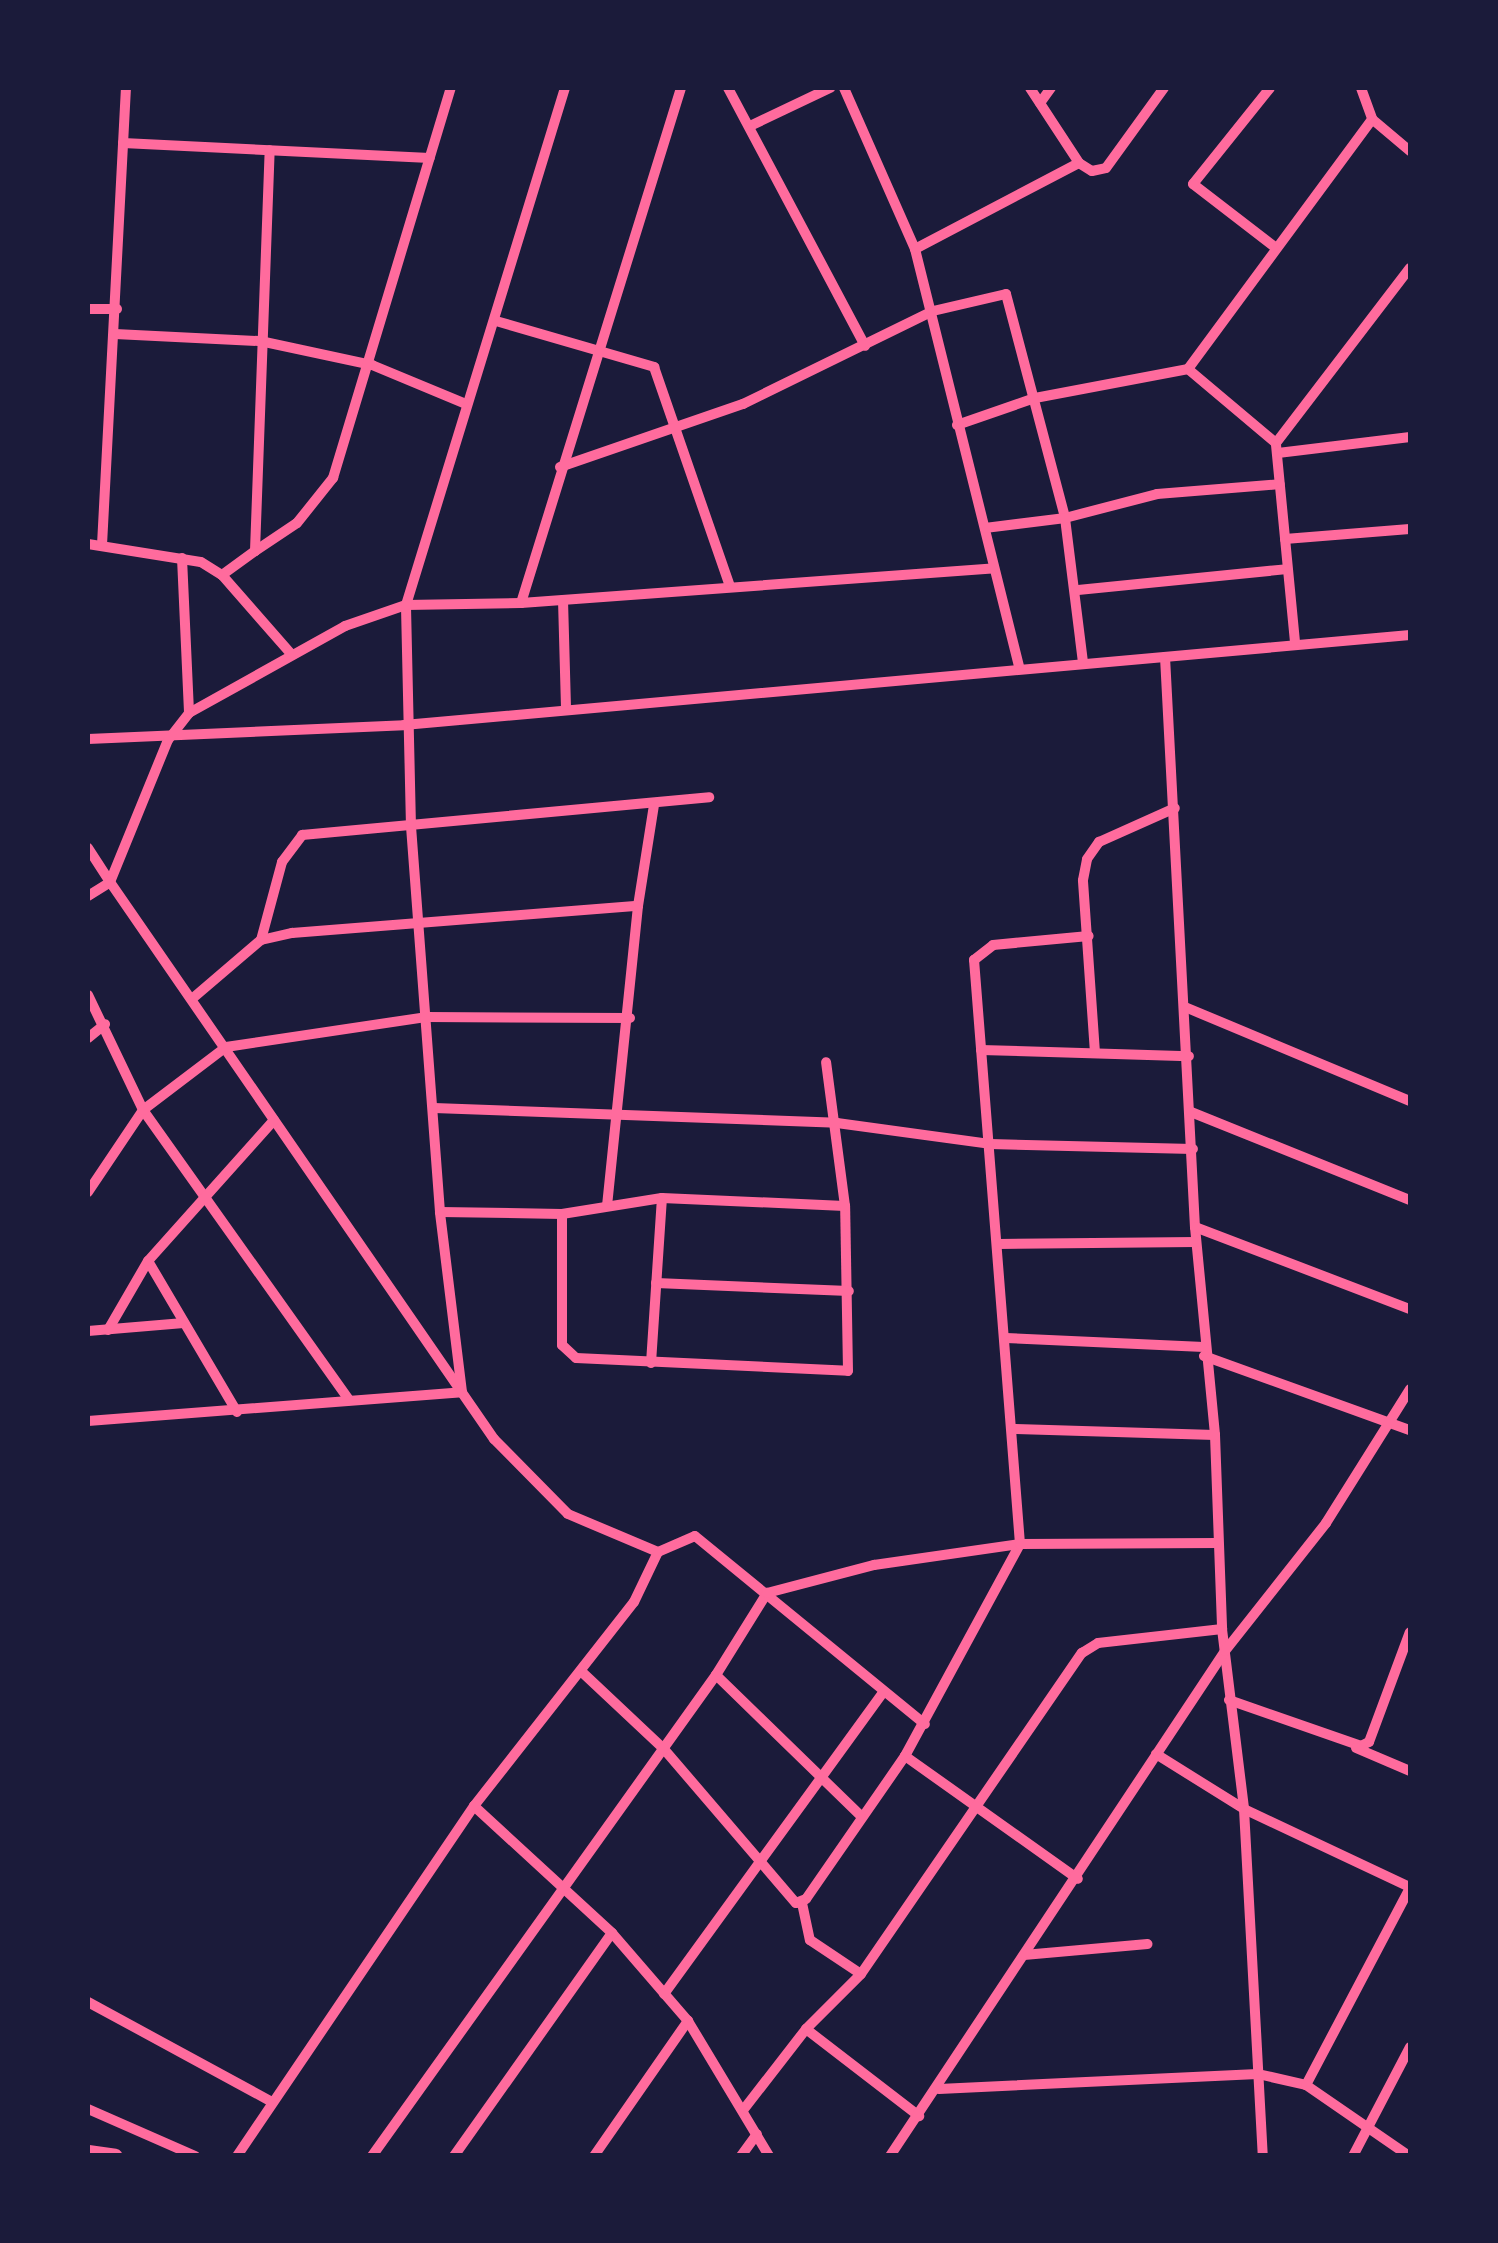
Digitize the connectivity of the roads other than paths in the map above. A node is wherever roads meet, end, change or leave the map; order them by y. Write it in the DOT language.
graph roads {
  1 [pos="126,88"];
  2 [pos="452,88"];
  3 [pos="565,88"];
  4 [pos="680,88"];
  5 [pos="728,88"];
  6 [pos="830,88"];
  7 [pos="844,88"];
  8 [pos="1030,88"];
  9 [pos="1051,88"];
  10 [pos="1164,88"];
  11 [pos="1270,88"];
  12 [pos="1360,88"];
  13 [pos="1040,103"];
  14 [pos="1372,119"];
  15 [pos="750,126"];
  16 [pos="124,143"];
  17 [pos="270,150"];
  18 [pos="1410,151"];
  19 [pos="430,158"];
  20 [pos="1079,164"];
  21 [pos="1276,248"];
  22 [pos="915,249"];
  23 [pos="1410,268"];
  24 [pos="88,309"];
  25 [pos="117,309"];
  26 [pos="933,311"];
  27 [pos="496,321"];
  28 [pos="115,334"];
  29 [pos="260,341"];
  30 [pos="864,346"];
  31 [pos="595,350"];
  32 [pos="372,365"];
  33 [pos="1188,369"];
  34 [pos="1035,398"];
  35 [pos="466,404"];
  36 [pos="956,425"];
  37 [pos="674,426"];
  38 [pos="1410,437"];
  39 [pos="1277,448"];
  40 [pos="560,466"];
  41 [pos="1280,484"];
  42 [pos="1065,518"];
  43 [pos="985,528"];
  44 [pos="1410,530"];
  45 [pos="1285,539"];
  46 [pos="88,544"];
  47 [pos="102,544"];
  48 [pos="255,551"];
  49 [pos="182,558"];
  50 [pos="992,568"];
  51 [pos="1287,570"];
  52 [pos="222,575"];
  53 [pos="730,586"];
  54 [pos="1078,590"];
  55 [pos="563,600"];
  56 [pos="521,604"];
  57 [pos="406,605"];
  58 [pos="1410,635"];
  59 [pos="1295,642"];
  60 [pos="292,654"];
  61 [pos="1165,657"];
  62 [pos="1083,662"];
  63 [pos="1019,667"];
  64 [pos="566,709"];
  65 [pos="189,712"];
  66 [pos="404,725"];
  67 [pos="88,738"];
  68 [pos="168,740"];
  69 [pos="710,796"];
  70 [pos="654,805"];
  71 [pos="1175,808"];
  72 [pos="411,827"];
  73 [pos="88,848"];
  74 [pos="110,882"];
  75 [pos="88,896"];
  76 [pos="638,906"];
  77 [pos="420,922"];
  78 [pos="1089,936"];
  79 [pos="261,940"];
  80 [pos="88,995"];
  81 [pos="193,998"];
  82 [pos="1185,1007"];
  83 [pos="426,1018"];
  84 [pos="630,1018"];
  85 [pos="105,1024"];
  86 [pos="88,1038"];
  87 [pos="226,1046"];
  88 [pos="980,1050"];
  89 [pos="1094,1054"];
  90 [pos="1188,1056"];
  91 [pos="826,1062"];
  92 [pos="1410,1101"];
  93 [pos="434,1108"];
  94 [pos="143,1110"];
  95 [pos="1191,1112"];
  96 [pos="618,1119"];
  97 [pos="274,1120"];
  98 [pos="838,1123"];
  99 [pos="990,1144"];
  100 [pos="1193,1149"];
  101 [pos="88,1192"];
  102 [pos="200,1196"];
  103 [pos="662,1198"];
  104 [pos="1410,1200"];
  105 [pos="607,1206"];
  106 [pos="845,1206"];
  107 [pos="440,1212"];
  108 [pos="562,1214"];
  109 [pos="1195,1226"];
  110 [pos="1196,1242"];
  111 [pos="998,1244"];
  112 [pos="148,1260"];
  113 [pos="656,1283"];
  114 [pos="848,1291"];
  115 [pos="1410,1309"];
  116 [pos="184,1323"];
  117 [pos="108,1330"];
  118 [pos="88,1331"];
  119 [pos="1006,1338"];
  120 [pos="1204,1352"];
  121 [pos="650,1363"];
  122 [pos="1410,1389"];
  123 [pos="462,1392"];
  124 [pos="348,1400"];
  125 [pos="237,1412"];
  126 [pos="88,1421"];
  127 [pos="1389,1422"];
  128 [pos="1014,1428"];
  129 [pos="1410,1430"];
  130 [pos="1215,1435"];
  131 [pos="1218,1543"];
  132 [pos="1020,1544"];
  133 [pos="658,1552"];
  134 [pos="767,1593"];
  135 [pos="1222,1630"];
  136 [pos="1410,1632"];
  137 [pos="1225,1651"];
  138 [pos="1407,1652"];
  139 [pos="584,1673"];
  140 [pos="716,1675"];
  141 [pos="884,1692"];
  142 [pos="1229,1700"];
  143 [pos="925,1724"];
  144 [pos="1350,1745"];
  145 [pos="663,1748"];
  146 [pos="1156,1754"];
  147 [pos="905,1756"];
  148 [pos="1410,1771"];
  149 [pos="819,1778"];
  150 [pos="474,1806"];
  151 [pos="1244,1809"];
  152 [pos="974,1810"];
  153 [pos="860,1815"];
  154 [pos="759,1860"];
  155 [pos="1078,1879"];
  156 [pos="1410,1887"];
  157 [pos="559,1890"];
  158 [pos="802,1903"];
  159 [pos="612,1933"];
  160 [pos="1148,1944"];
  161 [pos="1024,1955"];
  162 [pos="861,1974"];
  163 [pos="664,1994"];
  164 [pos="88,2002"];
  165 [pos="688,2021"];
  166 [pos="806,2029"];
  167 [pos="1410,2047"];
  168 [pos="1258,2074"];
  169 [pos="1306,2085"];
  170 [pos="939,2089"];
  171 [pos="270,2101"];
  172 [pos="88,2109"];
  173 [pos="744,2109"];
  174 [pos="919,2116"];
  175 [pos="1368,2125"];
  176 [pos="757,2134"];
  177 [pos="88,2152"];
  178 [pos="115,2156"];
  179 [pos="194,2156"];
  180 [pos="237,2156"];
  181 [pos="372,2156"];
  182 [pos="454,2156"];
  183 [pos="594,2156"];
  184 [pos="741,2156"];
  185 [pos="768,2156"];
  186 [pos="890,2156"];
  187 [pos="1263,2156"];
  188 [pos="1353,2156"];
  189 [pos="1409,2156"];
  1 -- 16 [label="street"];
  2 -- 19 [label="street"];
  3 -- 27 [label="street"];
  4 -- 31 [label="street"];
  5 -- 15 [label="street"];
  6 -- 15 [label="street"];
  7 -- 22 [label="street"];
  8 -- 13 [label="street"];
  9 -- 13 [label="street"];
  10 -- 20 [label="street"];
  11 -- 21 [label="street"];
  12 -- 14 [label="street"];
  13 -- 20 [label="street"];
  14 -- 18 [label="street"];
  14 -- 21 [label="street"];
  15 -- 30 [label="street"];
  16 -- 17 [label="street"];
  16 -- 25 [label="street"];
  17 -- 19 [label="street"];
  17 -- 29 [label="street"];
  19 -- 32 [label="street"];
  20 -- 22 [label="street"];
  21 -- 33 [label="street"];
  22 -- 26 [label="street"];
  23 -- 39 [label="street"];
  24 -- 25 [label="street"];
  25 -- 28 [label="street"];
  26 -- 30 [label="street"];
  26 -- 34 [label="street"];
  26 -- 36 [label="street"];
  27 -- 31 [label="street"];
  27 -- 35 [label="street"];
  28 -- 29 [label="street"];
  28 -- 47 [label="street"];
  29 -- 32 [label="street"];
  29 -- 48 [label="street"];
  30 -- 37 [label="street"];
  31 -- 37 [label="street"];
  31 -- 40 [label="street"];
  32 -- 35 [label="street"];
  32 -- 48 [label="street"];
  33 -- 34 [label="street"];
  33 -- 39 [label="street"];
  34 -- 36 [label="street"];
  34 -- 42 [label="street"];
  35 -- 57 [label="street"];
  36 -- 43 [label="street"];
  37 -- 40 [label="street"];
  37 -- 53 [label="street"];
  38 -- 39 [label="street"];
  39 -- 41 [label="street"];
  40 -- 56 [label="street"];
  41 -- 42 [label="street"];
  41 -- 45 [label="street"];
  42 -- 43 [label="street"];
  42 -- 54 [label="street"];
  43 -- 50 [label="street"];
  44 -- 45 [label="street"];
  45 -- 51 [label="street"];
  46 -- 47 [label="street"];
  47 -- 49 [label="street"];
  48 -- 52 [label="street"];
  49 -- 52 [label="street"];
  49 -- 65 [label="street"];
  50 -- 53 [label="street"];
  50 -- 63 [label="street"];
  51 -- 54 [label="street"];
  51 -- 59 [label="street"];
  52 -- 60 [label="street"];
  53 -- 55 [label="street"];
  54 -- 62 [label="street"];
  55 -- 56 [label="street"];
  55 -- 64 [label="street"];
  56 -- 57 [label="street"];
  57 -- 60 [label="street"];
  57 -- 66 [label="street"];
  58 -- 59 [label="street"];
  59 -- 61 [label="street"];
  60 -- 65 [label="street"];
  61 -- 62 [label="street"];
  61 -- 71 [label="street"];
  62 -- 63 [label="street"];
  63 -- 64 [label="street"];
  64 -- 66 [label="street"];
  65 -- 68 [label="street"];
  66 -- 68 [label="street"];
  66 -- 72 [label="street"];
  67 -- 68 [label="street"];
  68 -- 74 [label="street"];
  69 -- 70 [label="street"];
  70 -- 72 [label="street"];
  70 -- 76 [label="street"];
  71 -- 78 [label="street"];
  71 -- 82 [label="street"];
  72 -- 77 [label="street"];
  72 -- 79 [label="street"];
  73 -- 74 [label="street"];
  74 -- 75 [label="street"];
  74 -- 81 [label="street"];
  76 -- 77 [label="street"];
  76 -- 84 [label="street"];
  77 -- 79 [label="street"];
  77 -- 83 [label="street"];
  78 -- 88 [label="street"];
  78 -- 89 [label="street"];
  79 -- 81 [label="street"];
  80 -- 85 [label="street"];
  81 -- 87 [label="street"];
  82 -- 90 [label="street"];
  82 -- 92 [label="street"];
  83 -- 84 [label="street"];
  83 -- 87 [label="street"];
  83 -- 93 [label="street"];
  84 -- 96 [label="street"];
  85 -- 86 [label="street"];
  85 -- 94 [label="street"];
  87 -- 94 [label="street"];
  87 -- 97 [label="street"];
  88 -- 89 [label="street"];
  88 -- 99 [label="street"];
  89 -- 90 [label="street"];
  90 -- 95 [label="street"];
  91 -- 98 [label="street"];
  93 -- 96 [label="street"];
  93 -- 107 [label="street"];
  94 -- 101 [label="street"];
  94 -- 102 [label="street"];
  95 -- 100 [label="street"];
  95 -- 104 [label="street"];
  96 -- 98 [label="street"];
  96 -- 105 [label="street"];
  97 -- 102 [label="street"];
  97 -- 123 [label="street"];
  98 -- 99 [label="street"];
  98 -- 106 [label="street"];
  99 -- 100 [label="street"];
  99 -- 111 [label="street"];
  100 -- 109 [label="street"];
  102 -- 112 [label="street"];
  102 -- 124 [label="street"];
  103 -- 105 [label="street"];
  103 -- 106 [label="street"];
  103 -- 113 [label="street"];
  105 -- 108 [label="street"];
  106 -- 114 [label="street"];
  107 -- 108 [label="street"];
  107 -- 123 [label="street"];
  108 -- 121 [label="street"];
  109 -- 110 [label="street"];
  109 -- 115 [label="street"];
  110 -- 111 [label="street"];
  110 -- 120 [label="street"];
  111 -- 119 [label="street"];
  112 -- 116 [label="street"];
  112 -- 117 [label="street"];
  113 -- 114 [label="street"];
  113 -- 121 [label="street"];
  114 -- 121 [label="street"];
  116 -- 117 [label="street"];
  116 -- 125 [label="street"];
  117 -- 118 [label="street"];
  119 -- 120 [label="street"];
  119 -- 128 [label="street"];
  120 -- 127 [label="street"];
  120 -- 130 [label="street"];
  122 -- 127 [label="street"];
  123 -- 124 [label="street"];
  123 -- 133 [label="street"];
  124 -- 125 [label="street"];
  125 -- 126 [label="street"];
  127 -- 129 [label="street"];
  127 -- 137 [label="street"];
  128 -- 130 [label="street"];
  128 -- 132 [label="street"];
  130 -- 131 [label="street"];
  131 -- 132 [label="street"];
  131 -- 135 [label="street"];
  132 -- 134 [label="street"];
  132 -- 143 [label="street"];
  133 -- 134 [label="street"];
  133 -- 139 [label="street"];
  134 -- 140 [label="street"];
  134 -- 141 [label="street"];
  135 -- 137 [label="street"];
  135 -- 152 [label="street"];
  136 -- 138 [label="street"];
  137 -- 142 [label="street"];
  137 -- 146 [label="street"];
  138 -- 144 [label="street"];
  139 -- 145 [label="street"];
  139 -- 150 [label="street"];
  140 -- 145 [label="street"];
  140 -- 149 [label="street"];
  141 -- 143 [label="street"];
  141 -- 149 [label="street"];
  142 -- 144 [label="street"];
  142 -- 151 [label="street"];
  143 -- 147 [label="street"];
  144 -- 148 [label="street"];
  145 -- 154 [label="street"];
  145 -- 157 [label="street"];
  146 -- 151 [label="street"];
  146 -- 155 [label="street"];
  147 -- 152 [label="street"];
  147 -- 153 [label="street"];
  149 -- 153 [label="street"];
  149 -- 154 [label="street"];
  150 -- 157 [label="street"];
  150 -- 171 [label="street"];
  151 -- 156 [label="street"];
  151 -- 168 [label="street"];
  152 -- 155 [label="street"];
  152 -- 162 [label="street"];
  153 -- 158 [label="street"];
  154 -- 158 [label="street"];
  154 -- 163 [label="street"];
  155 -- 161 [label="street"];
  156 -- 169 [label="street"];
  157 -- 159 [label="street"];
  157 -- 181 [label="street"];
  158 -- 162 [label="street"];
  159 -- 163 [label="street"];
  159 -- 182 [label="street"];
  160 -- 161 [label="street"];
  161 -- 170 [label="street"];
  162 -- 166 [label="street"];
  163 -- 165 [label="street"];
  164 -- 171 [label="street"];
  165 -- 173 [label="street"];
  165 -- 183 [label="street"];
  166 -- 173 [label="street"];
  166 -- 174 [label="street"];
  167 -- 175 [label="street"];
  168 -- 169 [label="street"];
  168 -- 170 [label="street"];
  168 -- 187 [label="street"];
  169 -- 175 [label="street"];
  170 -- 174 [label="street"];
  171 -- 180 [label="street"];
  172 -- 179 [label="street"];
  173 -- 176 [label="street"];
  174 -- 186 [label="street"];
  175 -- 188 [label="street"];
  175 -- 189 [label="street"];
  176 -- 184 [label="street"];
  176 -- 185 [label="street"];
  177 -- 178 [label="street"];
}
